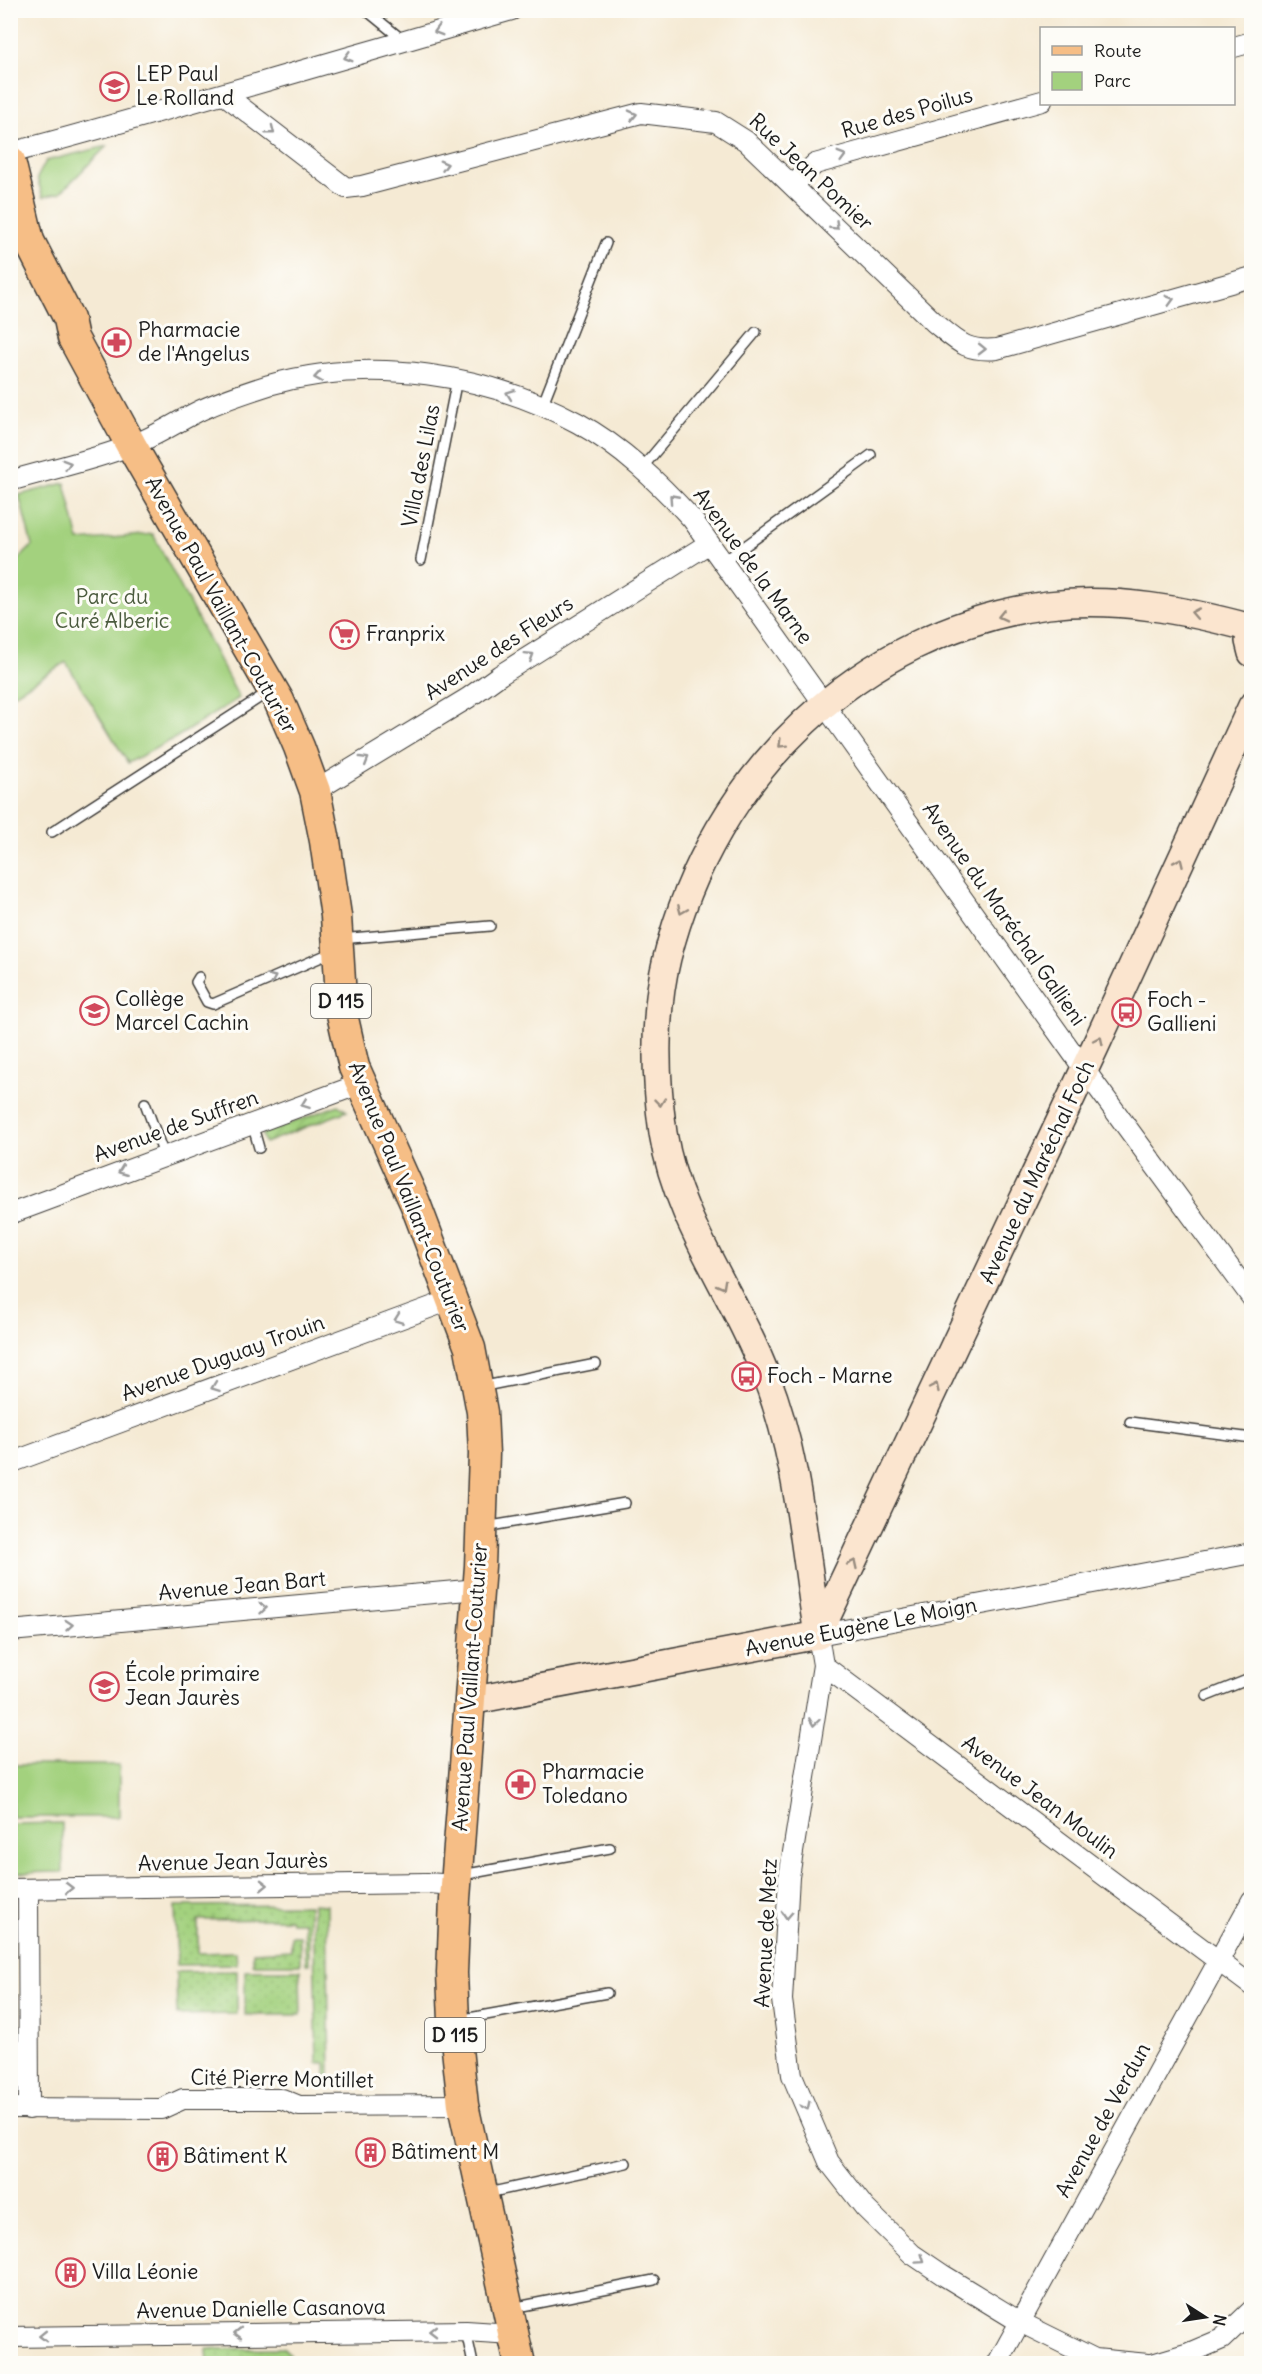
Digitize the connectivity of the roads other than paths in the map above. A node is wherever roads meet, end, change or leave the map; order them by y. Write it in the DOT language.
graph roads {
  1 [pos="366,10"];
  2 [pos="512,10"];
  3 [pos="404,41"];
  4 [pos="1251,42"];
  5 [pos="1235,46"];
  6 [pos="225,95"];
  7 [pos="1040,101"];
  8 [pos="10,153"];
  9 [pos="10,161"];
  10 [pos="793,185"];
  11 [pos="15,230"];
  12 [pos="606,243"];
  13 [pos="1251,277"];
  14 [pos="756,332"];
  15 [pos="457,379"];
  16 [pos="542,406"];
  17 [pos="132,446"];
  18 [pos="871,455"];
  19 [pos="642,468"];
  20 [pos="10,481"];
  21 [pos="708,544"];
  22 [pos="421,560"];
  23 [pos="723,562"];
  24 [pos="1251,628"];
  25 [pos="1251,653"];
  26 [pos="272,689"];
  27 [pos="824,703"];
  28 [pos="1251,706"];
  29 [pos="315,791"];
  30 [pos="52,832"];
  31 [pos="490,926"];
  32 [pos="337,944"];
  33 [pos="199,977"];
  34 [pos="1085,1069"];
  35 [pos="360,1084"];
  36 [pos="145,1103"];
  37 [pos="252,1123"];
  38 [pos="259,1148"];
  39 [pos="164,1155"];
  40 [pos="14,1208"];
  41 [pos="1251,1298"];
  42 [pos="453,1299"];
  43 [pos="596,1364"];
  44 [pos="478,1387"];
  45 [pos="1130,1422"];
  46 [pos="1251,1438"];
  47 [pos="10,1463"];
  48 [pos="625,1503"];
  49 [pos="482,1527"];
  50 [pos="1251,1553"];
  51 [pos="811,1588"];
  52 [pos="478,1589"];
  53 [pos="839,1593"];
  54 [pos="10,1631"];
  55 [pos="818,1635"];
  56 [pos="823,1665"];
  57 [pos="1251,1678"];
  58 [pos="1207,1696"];
  59 [pos="470,1701"];
  60 [pos="610,1848"];
  61 [pos="456,1880"];
  62 [pos="19,1889"];
  63 [pos="1251,1900"];
  64 [pos="1217,1961"];
  65 [pos="1251,1986"];
  66 [pos="607,1993"];
  67 [pos="454,2021"];
  68 [pos="463,2105"];
  69 [pos="20,2108"];
  70 [pos="626,2163"];
  71 [pos="481,2194"];
  72 [pos="654,2280"];
  73 [pos="1251,2310"];
  74 [pos="510,2322"];
  75 [pos="1020,2322"];
  76 [pos="466,2331"];
  77 [pos="10,2337"];
  78 [pos="473,2364"];
  79 [pos="520,2364"];
  80 [pos="997,2364"];
  81 [pos="1150,2364"];
  1 -- 3 [label="lane"];
  2 -- 3 [label="street, one-way"];
  3 -- 6 [label="street, one-way"];
  4 -- 5 [label="street"];
  6 -- 8 [label="street"];
  6 -- 10 [label="street, Rue Jean Pomier, one-way"];
  10 -- 7 [label="street, Rue des Poilus, one-way"];
  9 -- 11 [label="main road, D 115"];
  10 -- 13 [label="street, Rue Jean Pomier, one-way"];
  11 -- 17 [label="main road, Avenue Paul Vaillant-Couturier / D 115"];
  12 -- 16 [label="lane"];
  14 -- 19 [label="lane"];
  16 -- 15 [label="street, Avenue de la Marne, one-way"];
  15 -- 17 [label="street, Avenue de la Marne, one-way"];
  15 -- 22 [label="lane, Villa des Lilas"];
  16 -- 19 [label="street, Avenue de la Marne"];
  20 -- 17 [label="street, Avenue de la Marne, one-way"];
  17 -- 26 [label="main road, Avenue Paul Vaillant-Couturier / D 115"];
  18 -- 23 [label="lane"];
  21 -- 19 [label="street, Avenue de la Marne, one-way"];
  21 -- 23 [label="street, Avenue de la Marne"];
  29 -- 21 [label="street, Avenue des Fleurs, one-way"];
  23 -- 27 [label="street, Avenue de la Marne"];
  24 -- 25 [label="street"];
  24 -- 27 [label="street, one-way"];
  26 -- 29 [label="main road, Avenue Paul Vaillant-Couturier / D 115"];
  26 -- 30 [label="lane"];
  27 -- 34 [label="street, Avenue du Maréchal Gallieni"];
  27 -- 51 [label="street, one-way"];
  34 -- 28 [label="street, Avenue du Maréchal Foch, one-way"];
  29 -- 32 [label="main road, Avenue Paul Vaillant-Couturier / D 115"];
  31 -- 32 [label="lane"];
  33 -- 32 [label="lane, one-way"];
  32 -- 35 [label="main road, Avenue Paul Vaillant-Couturier / D 115"];
  34 -- 41 [label="street, Avenue du Maréchal Gallieni"];
  53 -- 34 [label="street, Avenue du Maréchal Foch, one-way"];
  35 -- 37 [label="street, Avenue de Suffren, one-way"];
  35 -- 42 [label="main road, Avenue Paul Vaillant-Couturier / D 115"];
  36 -- 39 [label="lane"];
  37 -- 38 [label="lane"];
  37 -- 39 [label="street, Avenue de Suffren"];
  39 -- 40 [label="street, Avenue de Suffren, one-way"];
  42 -- 44 [label="main road, Avenue Paul Vaillant-Couturier / D 115"];
  42 -- 47 [label="street, Avenue Duguay Trouin, one-way"];
  43 -- 44 [label="lane"];
  44 -- 49 [label="main road, Avenue Paul Vaillant-Couturier / D 115"];
  45 -- 46 [label="lane"];
  48 -- 49 [label="lane"];
  49 -- 52 [label="main road, Avenue Paul Vaillant-Couturier / D 115"];
  50 -- 55 [label="street, Avenue Eugène Le Moign"];
  51 -- 53 [label="street"];
  51 -- 55 [label="street"];
  54 -- 52 [label="street, Avenue Jean Bart, one-way"];
  52 -- 59 [label="main road, Avenue Paul Vaillant-Couturier / D 115"];
  53 -- 55 [label="street, Avenue du Maréchal Foch"];
  55 -- 56 [label="street"];
  55 -- 59 [label="street, Avenue Eugène Le Moign"];
  56 -- 64 [label="street, Avenue Jean Moulin"];
  56 -- 75 [label="street, Avenue de Metz, one-way"];
  57 -- 58 [label="lane"];
  59 -- 61 [label="main road, Avenue Paul Vaillant-Couturier / D 115"];
  60 -- 61 [label="lane"];
  62 -- 61 [label="street, Avenue Jean Jaurès, one-way"];
  61 -- 67 [label="main road, Avenue Paul Vaillant-Couturier / D 115"];
  62 -- 69 [label="street, Cité Pierre Montillet"];
  63 -- 64 [label="street, Avenue de Verdun"];
  64 -- 65 [label="street, Avenue Jean Moulin"];
  64 -- 75 [label="street, Avenue de Verdun"];
  66 -- 67 [label="lane"];
  67 -- 68 [label="main road, Avenue Paul Vaillant-Couturier / D 115"];
  68 -- 69 [label="street, Cité Pierre Montillet"];
  68 -- 71 [label="main road, Avenue Paul Vaillant-Couturier / D 115"];
  70 -- 71 [label="lane"];
  71 -- 74 [label="main road, Avenue Paul Vaillant-Couturier / D 115"];
  72 -- 74 [label="lane"];
  73 -- 81 [label="street"];
  74 -- 76 [label="street, Avenue Danielle Casanova"];
  74 -- 79 [label="main road, Avenue Paul Vaillant-Couturier / D 115"];
  75 -- 80 [label="street, Avenue de Verdun"];
  75 -- 81 [label="street, Avenue de Metz"];
  76 -- 77 [label="street, Avenue Danielle Casanova, one-way"];
  76 -- 78 [label="lane"];
}
